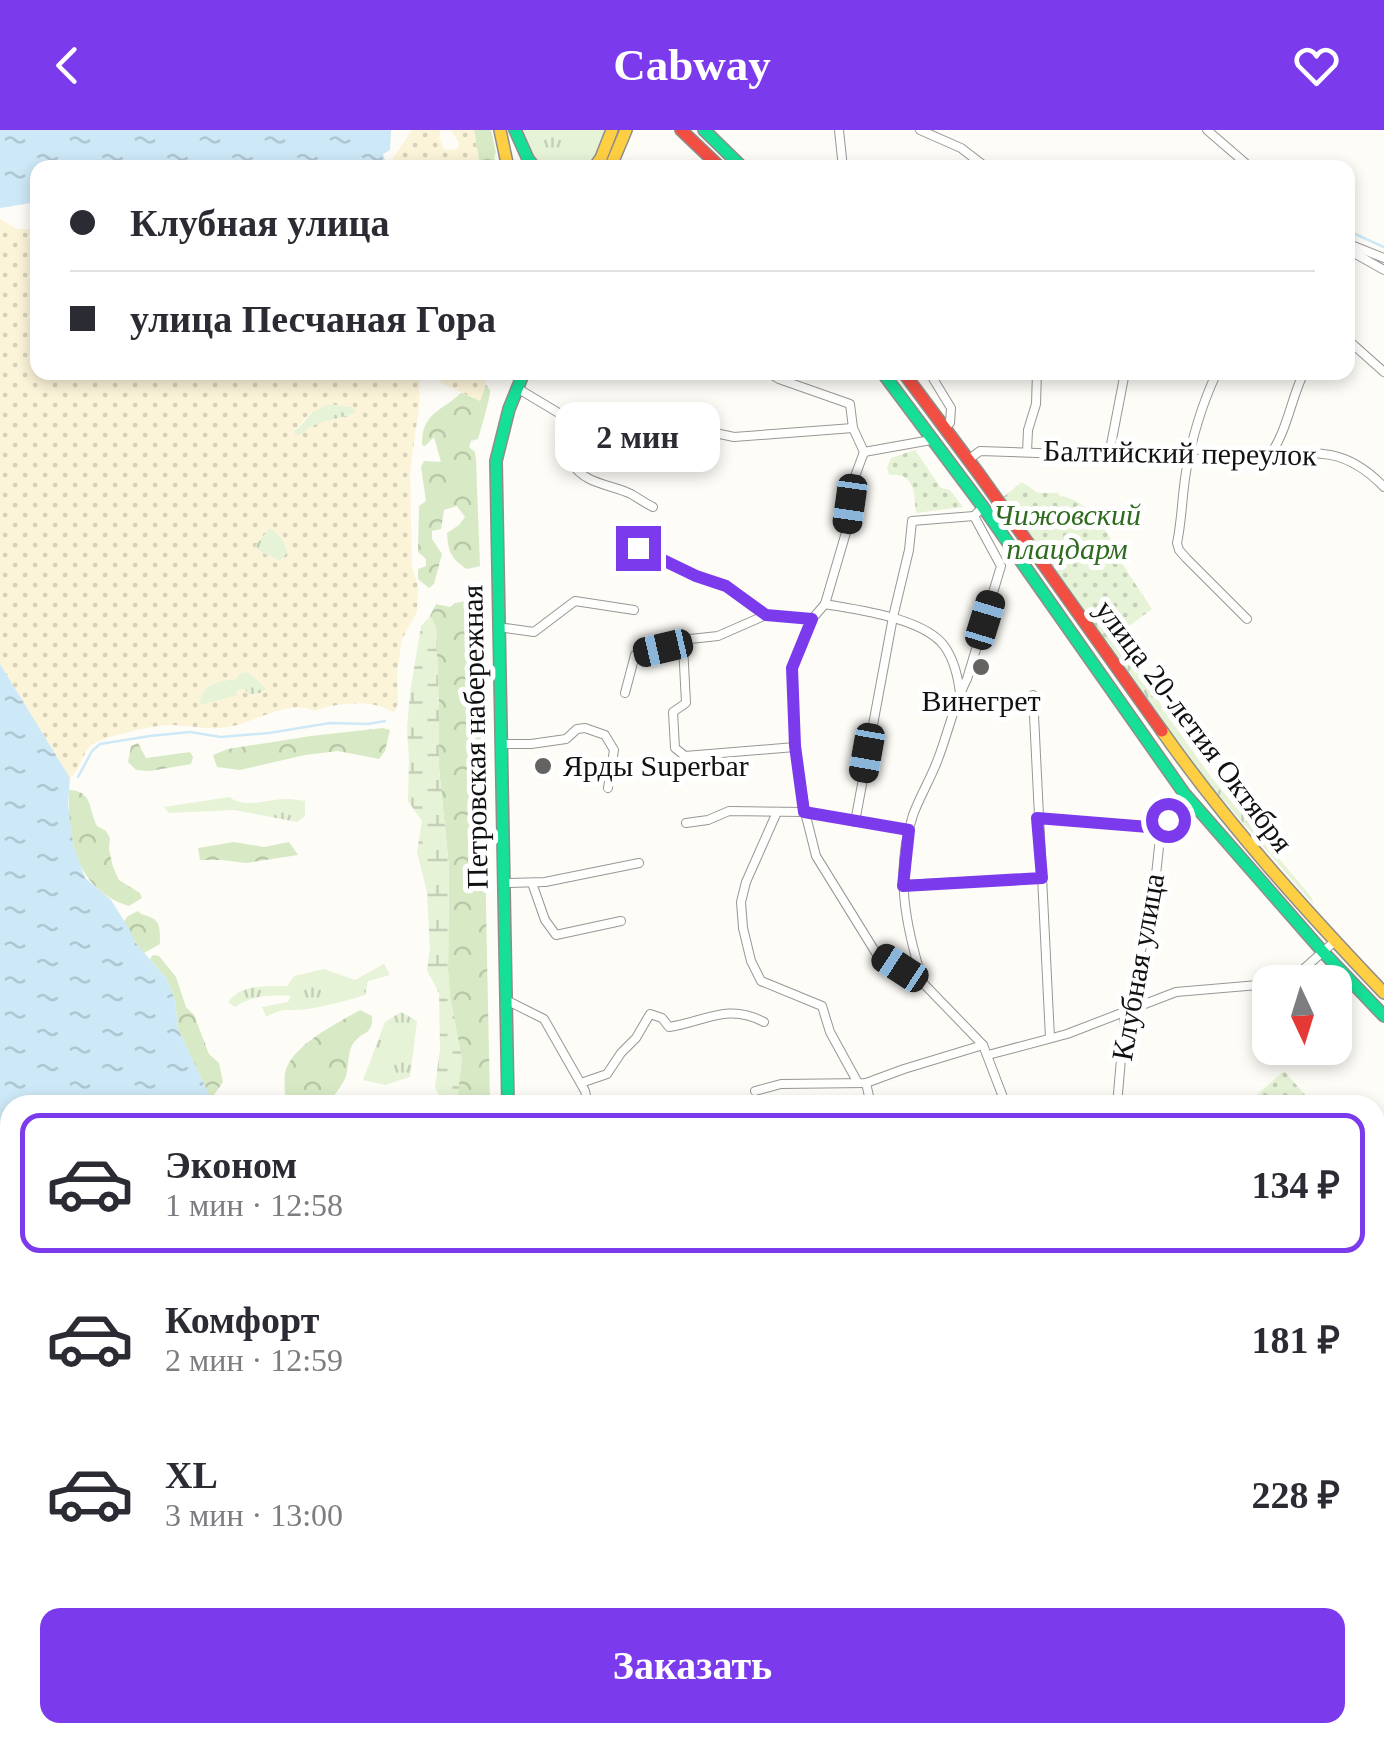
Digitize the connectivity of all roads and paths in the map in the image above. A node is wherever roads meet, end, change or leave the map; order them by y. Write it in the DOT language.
graph roads {
  1 [pos="500,130"];
  2 [pos="515,130"];
  3 [pos="612,130"];
  4 [pos="626,130"];
  5 [pos="681,130"];
  6 [pos="704,130"];
  7 [pos="839,130"];
  8 [pos="920,130"];
  9 [pos="1207,130"];
  10 [pos="506,160"];
  11 [pos="529,160"];
  12 [pos="600,160"];
  13 [pos="613,160"];
  14 [pos="713,160"];
  15 [pos="735,160"];
  16 [pos="842,160"];
  17 [pos="977,160"];
  18 [pos="1242,160"];
  19 [pos="1355,246"];
  20 [pos="1355,248"];
  21 [pos="1384,258"];
  22 [pos="1384,270"];
  23 [pos="1355,346"];
  24 [pos="1384,372"];
  25 [pos="520,380"];
  26 [pos="784,380"];
  27 [pos="888,380"];
  28 [pos="909,380"];
  29 [pos="933,380"];
  30 [pos="1038,380"];
  31 [pos="1122,380"];
  32 [pos="1213,380"];
  33 [pos="1300,380"];
  34 [pos="517,388"];
  35 [pos="582,428"];
  36 [pos="853,428"];
  37 [pos="944,428"];
  38 [pos="931,440"];
  39 [pos="864,452"];
  40 [pos="1027,452"];
  41 [pos="1108,455"];
  42 [pos="1190,459"];
  43 [pos="1266,459"];
  44 [pos="968,460"];
  45 [pos="1384,488"];
  46 [pos="652,507"];
  47 [pos="979,511"];
  48 [pos="638,548"];
  49 [pos="825,604"];
  50 [pos="634,610"];
  51 [pos="766,615"];
  52 [pos="893,616"];
  53 [pos="812,619"];
  54 [pos="1247,619"];
  55 [pos="498,628"];
  56 [pos="683,645"];
  57 [pos="625,692"];
  58 [pos="960,692"];
  59 [pos="1033,695"];
  60 [pos="500,744"];
  61 [pos="795,746"];
  62 [pos="608,788"];
  63 [pos="778,812"];
  64 [pos="804,812"];
  65 [pos="1037,818"];
  66 [pos="854,822"];
  67 [pos="686,823"];
  68 [pos="1183,824"];
  69 [pos="1161,828"];
  70 [pos="909,830"];
  71 [pos="640,863"];
  72 [pos="1042,878"];
  73 [pos="532,883"];
  74 [pos="503,884"];
  75 [pos="903,886"];
  76 [pos="621,921"];
  77 [pos="1335,941"];
  78 [pos="1323,952"];
  79 [pos="1309,965"];
  80 [pos="923,983"];
  81 [pos="1252,986"];
  82 [pos="1384,993"];
  83 [pos="506,1000"];
  84 [pos="1125,1013"];
  85 [pos="1384,1016"];
  86 [pos="764,1022"];
  87 [pos="1050,1038"];
  88 [pos="983,1044"];
  89 [pos="988,1055"];
  90 [pos="581,1083"];
  91 [pos="862,1084"];
  92 [pos="754,1090"];
  93 [pos="508,1095"];
  94 [pos="587,1095"];
  95 [pos="867,1095"];
  96 [pos="1002,1095"];
  97 [pos="1119,1095"];
  1 -- 10 [label="main road"];
  2 -- 11 [label="main road"];
  3 -- 12 [label="main road"];
  4 -- 13 [label="main road"];
  5 -- 14 [label="main road"];
  6 -- 15 [label="main road"];
  7 -- 16 [label="street"];
  8 -- 17 [label="street"];
  9 -- 18 [label="street"];
  19 -- 21 [label="street"];
  20 -- 22 [label="street"];
  23 -- 24 [label="street"];
  25 -- 34 [label="main road, Петровская набережная"];
  26 -- 36 [label="street"];
  27 -- 38 [label="main road, улица 20-летия Октября"];
  28 -- 37 [label="main road, улица 20-летия Октября"];
  29 -- 37 [label="street, улица 20-летия Октября"];
  30 -- 40 [label="street"];
  31 -- 41 [label="street"];
  32 -- 42 [label="street"];
  33 -- 43 [label="street"];
  34 -- 35 [label="street"];
  34 -- 55 [label="main road, Петровская набережная"];
  35 -- 36 [label="street"];
  35 -- 46 [label="street"];
  36 -- 39 [label="street"];
  37 -- 44 [label="main road, улица 20-летия Октября"];
  38 -- 39 [label="street"];
  38 -- 47 [label="main road, улица 20-летия Октября"];
  39 -- 49 [label="street"];
  40 -- 41 [label="street, Балтийский переулок"];
  40 -- 44 [label="street, Балтийский переулок"];
  41 -- 42 [label="street, Балтийский переулок"];
  42 -- 43 [label="street, Балтийский переулок"];
  42 -- 54 [label="street"];
  43 -- 45 [label="street, Балтийский переулок"];
  44 -- 77 [label="main road, улица 20-летия Октября"];
  47 -- 52 [label="street"];
  47 -- 58 [label="street"];
  47 -- 78 [label="main road, улица 20-летия Октября"];
  48 -- 51 [label="street"];
  49 -- 52 [label="street"];
  49 -- 53 [label="street"];
  50 -- 55 [label="street"];
  51 -- 53 [label="street"];
  51 -- 56 [label="street"];
  52 -- 58 [label="street"];
  52 -- 66 [label="street"];
  53 -- 61 [label="street"];
  55 -- 60 [label="main road, Петровская набережная"];
  56 -- 57 [label="street"];
  56 -- 61 [label="street"];
  58 -- 70 [label="street"];
  59 -- 65 [label="street"];
  60 -- 62 [label="street"];
  60 -- 74 [label="main road, Петровская набережная"];
  61 -- 64 [label="street"];
  63 -- 64 [label="street"];
  63 -- 67 [label="street"];
  63 -- 91 [label="street"];
  64 -- 66 [label="street"];
  64 -- 80 [label="street"];
  65 -- 69 [label="street, Клубная улица"];
  65 -- 72 [label="street"];
  66 -- 70 [label="street"];
  68 -- 69 [label="street, Клубная улица"];
  69 -- 84 [label="street, Клубная улица"];
  70 -- 75 [label="street"];
  71 -- 73 [label="street"];
  72 -- 75 [label="street"];
  72 -- 87 [label="street"];
  73 -- 74 [label="street"];
  73 -- 76 [label="street"];
  74 -- 83 [label="main road, Петровская набережная"];
  75 -- 80 [label="street"];
  77 -- 78 [label="street"];
  77 -- 82 [label="main road, улица 20-летия Октября"];
  78 -- 79 [label="street"];
  78 -- 85 [label="main road, улица 20-летия Октября"];
  80 -- 88 [label="street"];
  81 -- 84 [label="street"];
  83 -- 90 [label="street"];
  83 -- 93 [label="main road, Петровская набережная"];
  84 -- 87 [label="street"];
  84 -- 97 [label="street, Клубная улица"];
  86 -- 90 [label="street"];
  87 -- 89 [label="street"];
  88 -- 89 [label="street"];
  88 -- 91 [label="street"];
  89 -- 96 [label="street"];
  90 -- 94 [label="street"];
  91 -- 92 [label="street"];
  91 -- 95 [label="street"];
}
